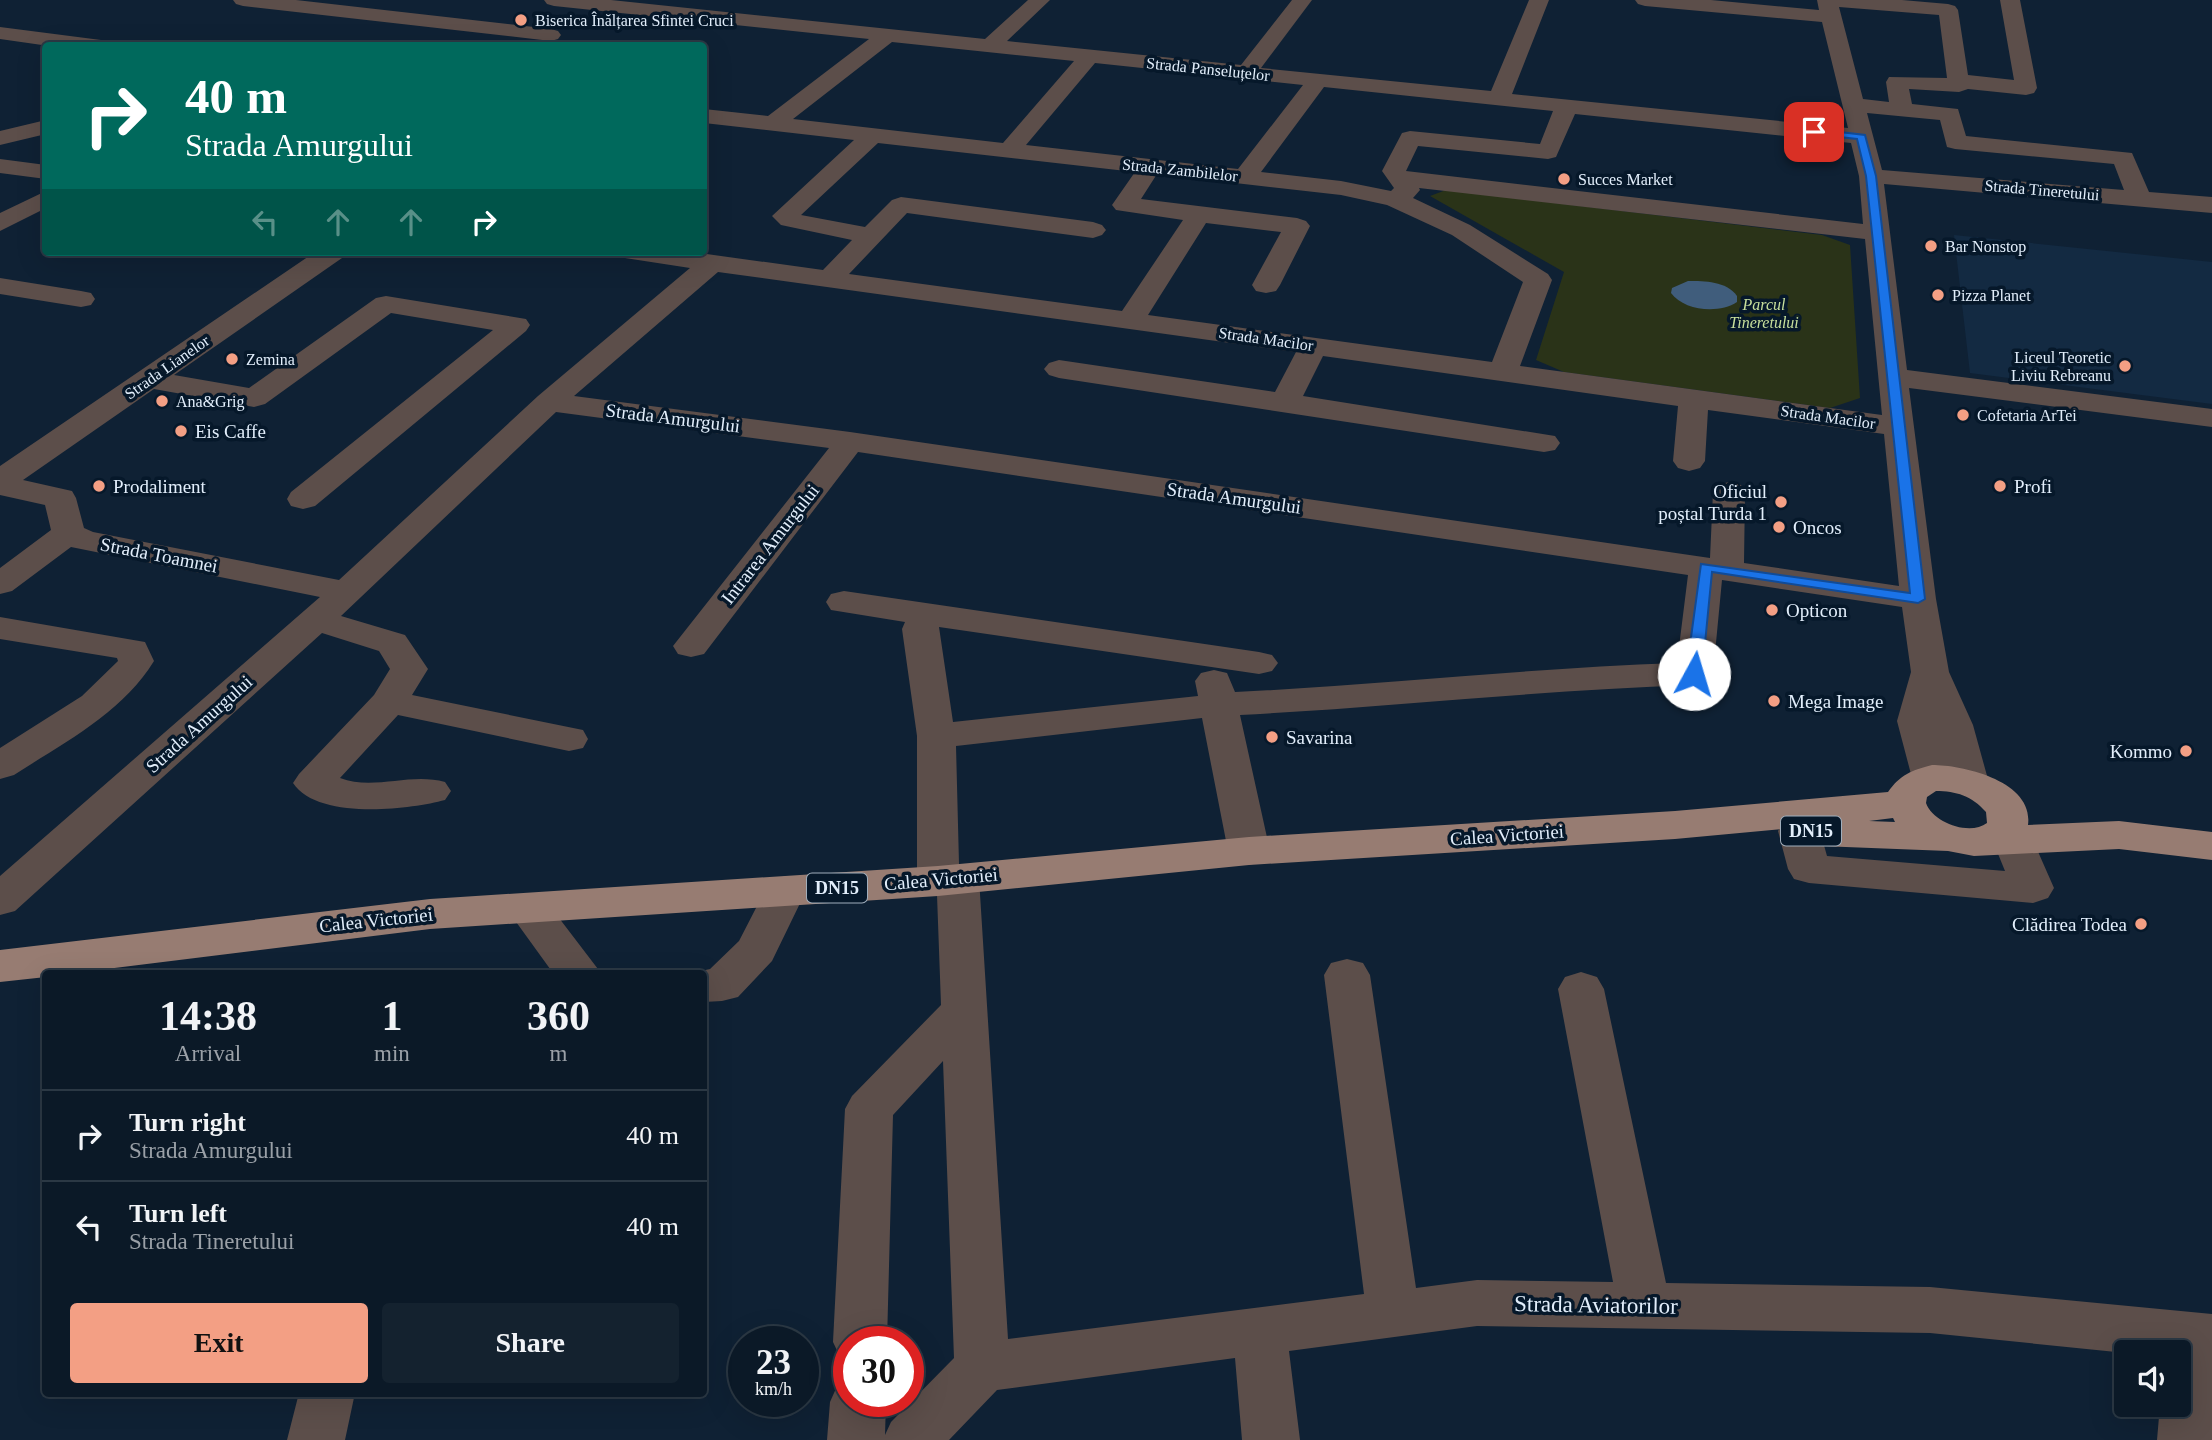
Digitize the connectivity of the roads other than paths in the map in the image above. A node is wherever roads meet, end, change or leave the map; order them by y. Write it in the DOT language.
graph roads {
  1 [pos="243,0"];
  2 [pos="554,0"];
  3 [pos="1040,0"];
  4 [pos="1302,0"];
  5 [pos="1539,0"];
  6 [pos="1645,0"];
  7 [pos="2010,0"];
  8 [pos="593,5"];
  9 [pos="1947,5"];
  10 [pos="483,6"];
  11 [pos="1831,6"];
  12 [pos="452,23"];
  13 [pos="0,33"];
  14 [pos="887,35"];
  15 [pos="542,40"];
  16 [pos="70,42"];
  17 [pos="990,46"];
  18 [pos="1090,56"];
  19 [pos="1246,73"];
  20 [pos="1318,80"];
  21 [pos="1958,81"];
  22 [pos="1499,99"];
  23 [pos="1854,105"];
  24 [pos="1567,106"];
  25 [pos="1902,110"];
  26 [pos="707,116"];
  27 [pos="773,124"];
  28 [pos="42,128"];
  29 [pos="871,136"];
  30 [pos="1861,137"];
  31 [pos="0,138"];
  32 [pos="1008,152"];
  33 [pos="0,166"];
  34 [pos="1150,167"];
  35 [pos="42,171"];
  36 [pos="1871,176"];
  37 [pos="1244,177"];
  38 [pos="1396,188"];
  39 [pos="2139,198"];
  40 [pos="42,200"];
  41 [pos="2212,205"];
  42 [pos="1199,214"];
  43 [pos="0,223"];
  44 [pos="1093,230"];
  45 [pos="1876,233"];
  46 [pos="871,236"];
  47 [pos="327,256"];
  48 [pos="666,256"];
  49 [pos="713,262"];
  50 [pos="829,278"];
  51 [pos="1266,285"];
  52 [pos="0,286"];
  53 [pos="81,299"];
  54 [pos="1130,320"];
  55 [pos="1314,346"];
  56 [pos="1059,369"];
  57 [pos="1503,372"];
  58 [pos="1894,377"];
  59 [pos="150,379"];
  60 [pos="1695,399"];
  61 [pos="549,402"];
  62 [pos="1285,402"];
  63 [pos="2212,418"];
  64 [pos="1899,427"];
  65 [pos="850,441"];
  66 [pos="1544,443"];
  67 [pos="1689,461"];
  68 [pos="0,483"];
  69 [pos="1729,492"];
  70 [pos="303,499"];
  71 [pos="69,533"];
  72 [pos="1716,568"];
  73 [pos="0,584"];
  74 [pos="347,592"];
  75 [pos="1918,599"];
  76 [pos="844,602"];
  77 [pos="928,615"];
  78 [pos="316,620"];
  79 [pos="0,628"];
  80 [pos="691,646"];
  81 [pos="1210,657"];
  82 [pos="1259,663"];
  83 [pos="388,702"];
  84 [pos="1218,705"];
  85 [pos="936,737"];
  86 [pos="569,739"];
  87 [pos="0,766"];
  88 [pos="431,792"];
  89 [pos="1969,808"];
  90 [pos="1675,825"];
  91 [pos="1799,831"];
  92 [pos="1946,838"];
  93 [pos="2212,846"];
  94 [pos="1249,851"];
  95 [pos="948,880"];
  96 [pos="785,891"];
  97 [pos="0,900"];
  98 [pos="528,908"];
  99 [pos="0,967"];
  100 [pos="576,970"];
  101 [pos="1347,975"];
  102 [pos="707,986"];
  103 [pos="1581,989"];
  104 [pos="965,1009"];
  105 [pos="1644,1306"];
  106 [pos="1393,1314"];
  107 [pos="861,1326"];
  108 [pos="1260,1331"];
  109 [pos="2202,1337"];
  110 [pos="982,1367"];
  111 [pos="326,1397"];
  112 [pos="857,1417"];
  113 [pos="316,1440"];
  114 [pos="856,1440"];
  115 [pos="911,1440"];
  116 [pos="1271,1440"];
  117 [pos="2186,1440"];
  1 -- 12 [label="street"];
  2 -- 8 [label="street, Strada Panseluțelor"];
  3 -- 17 [label="street"];
  4 -- 19 [label="street"];
  5 -- 22 [label="street"];
  6 -- 11 [label="street"];
  7 -- 21 [label="street"];
  8 -- 14 [label="street, Strada Panseluțelor"];
  8 -- 15 [label="street"];
  9 -- 11 [label="street"];
  9 -- 21 [label="street"];
  10 -- 12 [label="street"];
  11 -- 23 [label="street"];
  12 -- 15 [label="street"];
  13 -- 16 [label="street"];
  14 -- 17 [label="street, Strada Panseluțelor"];
  14 -- 27 [label="street"];
  17 -- 18 [label="street, Strada Panseluțelor"];
  18 -- 19 [label="street, Strada Panseluțelor"];
  18 -- 32 [label="street"];
  19 -- 20 [label="street, Strada Panseluțelor"];
  20 -- 22 [label="street, Strada Panseluțelor"];
  20 -- 37 [label="street"];
  21 -- 25 [label="street"];
  22 -- 24 [label="street, Strada Panseluțelor"];
  23 -- 25 [label="street"];
  23 -- 30 [label="street"];
  24 -- 30 [label="street, Strada Panseluțelor"];
  24 -- 38 [label="street"];
  25 -- 39 [label="street"];
  26 -- 27 [label="street, Strada Zambilelor"];
  27 -- 29 [label="street, Strada Zambilelor"];
  28 -- 31 [label="street"];
  29 -- 32 [label="street, Strada Zambilelor"];
  29 -- 46 [label="street"];
  30 -- 36 [label="street"];
  32 -- 34 [label="street, Strada Zambilelor"];
  33 -- 35 [label="street"];
  34 -- 37 [label="street, Strada Zambilelor"];
  34 -- 42 [label="street"];
  36 -- 39 [label="street, Strada Tineretului"];
  36 -- 45 [label="street"];
  37 -- 38 [label="street, Strada Zambilelor"];
  38 -- 45 [label="street"];
  38 -- 57 [label="street, Strada Zambilelor"];
  39 -- 41 [label="street, Strada Tineretului"];
  40 -- 43 [label="street"];
  42 -- 51 [label="street"];
  42 -- 54 [label="street"];
  44 -- 46 [label="street"];
  45 -- 58 [label="street"];
  46 -- 50 [label="street"];
  47 -- 59 [label="street, Strada Lianelor"];
  48 -- 49 [label="street, Strada Macilor"];
  49 -- 50 [label="street, Strada Macilor"];
  49 -- 61 [label="street, Strada Amurgului"];
  50 -- 54 [label="street, Strada Macilor"];
  52 -- 53 [label="street"];
  54 -- 55 [label="street, Strada Macilor"];
  55 -- 57 [label="street, Strada Macilor"];
  55 -- 62 [label="street"];
  56 -- 62 [label="street"];
  57 -- 60 [label="street, Strada Macilor"];
  58 -- 63 [label="street"];
  58 -- 64 [label="street"];
  59 -- 68 [label="street, Strada Lianelor"];
  59 -- 70 [label="street"];
  60 -- 64 [label="street, Strada Macilor"];
  60 -- 67 [label="street"];
  61 -- 65 [label="street, Strada Amurgului"];
  61 -- 74 [label="street, Strada Amurgului"];
  62 -- 66 [label="street"];
  64 -- 75 [label="street"];
  65 -- 72 [label="street, Strada Amurgului"];
  65 -- 80 [label="street, Intrarea Amurgului"];
  68 -- 71 [label="street"];
  69 -- 72 [label="street"];
  71 -- 73 [label="street"];
  71 -- 74 [label="street, Strada Toamnei"];
  72 -- 75 [label="street, Strada Amurgului"];
  72 -- 84 [label="street"];
  74 -- 78 [label="street, Strada Amurgului"];
  75 -- 89 [label="street"];
  76 -- 77 [label="street"];
  77 -- 81 [label="street"];
  77 -- 85 [label="street"];
  78 -- 83 [label="street"];
  78 -- 97 [label="street, Strada Amurgului"];
  79 -- 87 [label="street"];
  81 -- 82 [label="street"];
  81 -- 84 [label="street"];
  83 -- 86 [label="street"];
  83 -- 88 [label="street"];
  84 -- 85 [label="street"];
  84 -- 94 [label="street"];
  85 -- 95 [label="street"];
  89 -- 90 [label="main road, Calea Victoriei / DN15"];
  89 -- 91 [label="street"];
  89 -- 92 [label="main road, Calea Victoriei / DN15"];
  89 -- 92 [label="main road, Calea Victoriei / DN15"];
  89 -- 93 [label="main road, Calea Victoriei / DN15"];
  90 -- 91 [label="main road, Calea Victoriei / DN15"];
  90 -- 94 [label="main road, Calea Victoriei / DN15"];
  91 -- 92 [label="main road, Calea Victoriei / DN15"];
  94 -- 95 [label="main road, Calea Victoriei / DN15"];
  95 -- 96 [label="main road, Calea Victoriei / DN15"];
  95 -- 104 [label="street"];
  96 -- 98 [label="main road, Calea Victoriei / DN15"];
  96 -- 102 [label="street"];
  98 -- 99 [label="main road, Calea Victoriei / DN15"];
  98 -- 100 [label="street"];
  101 -- 106 [label="street"];
  103 -- 105 [label="street"];
  104 -- 107 [label="street"];
  104 -- 110 [label="street"];
  105 -- 106 [label="street, Strada Aviatorilor"];
  105 -- 109 [label="street, Strada Aviatorilor"];
  106 -- 108 [label="street, Strada Aviatorilor"];
  108 -- 110 [label="street, Strada Aviatorilor"];
  108 -- 116 [label="street"];
  109 -- 117 [label="street"];
  110 -- 115 [label="street"];
  111 -- 113 [label="street"];
  112 -- 114 [label="street"];
}
